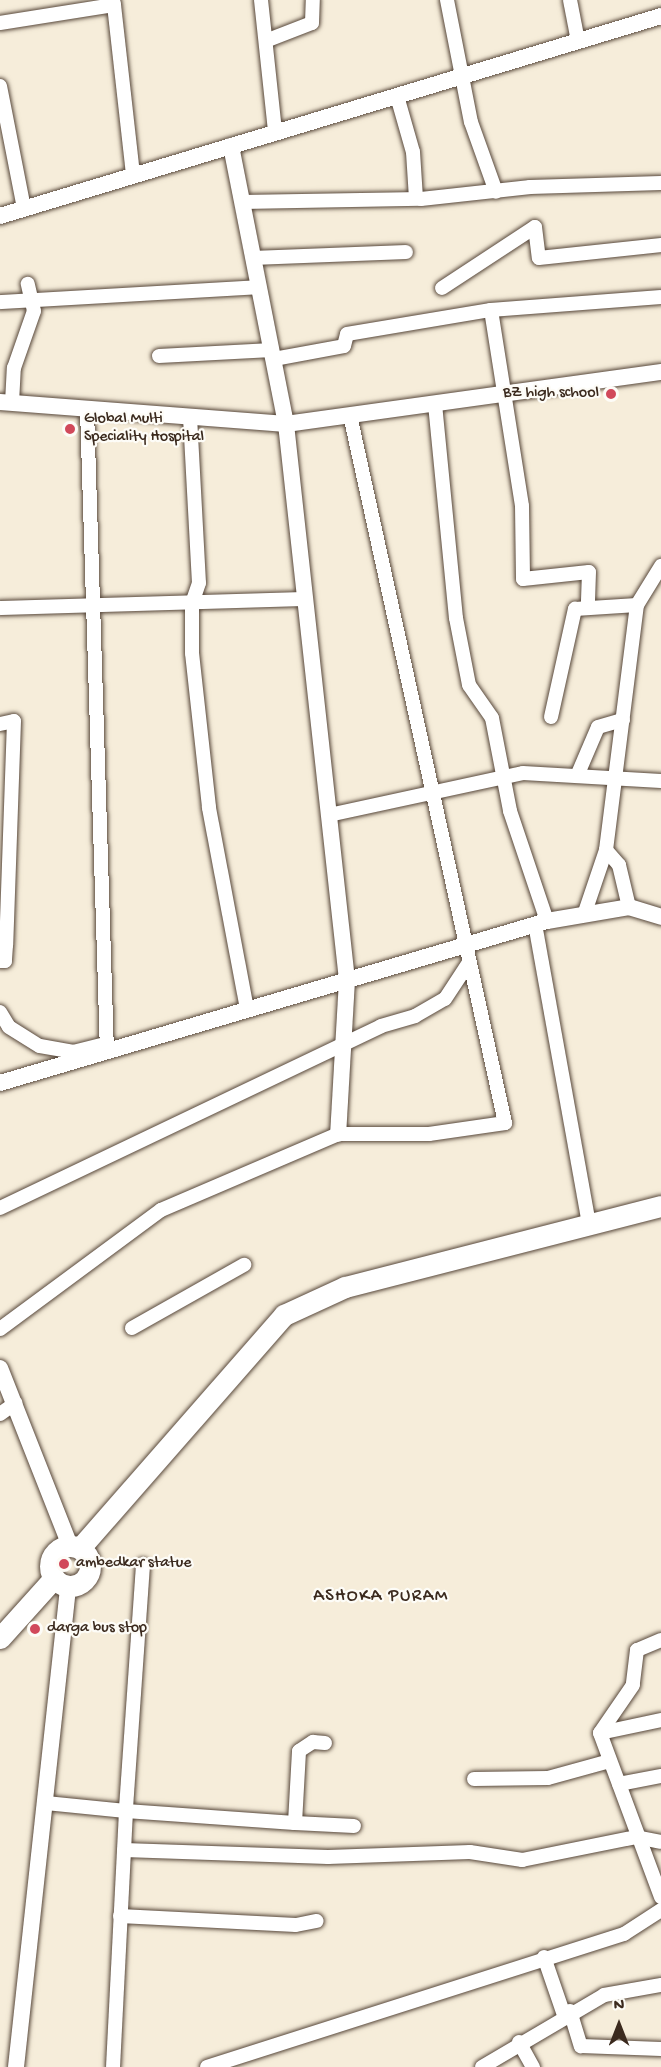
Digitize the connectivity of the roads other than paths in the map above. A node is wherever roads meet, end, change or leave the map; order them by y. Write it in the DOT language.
graph roads {
  1 [pos="261,0"];
  2 [pos="314,0"];
  3 [pos="447,0"];
  4 [pos="570,0"];
  5 [pos="113,3"];
  6 [pos="661,16"];
  7 [pos="0,23"];
  8 [pos="268,40"];
  9 [pos="578,41"];
  10 [pos="464,75"];
  11 [pos="0,86"];
  12 [pos="397,96"];
  13 [pos="275,132"];
  14 [pos="231,146"];
  15 [pos="132,176"];
  16 [pos="661,183"];
  17 [pos="496,192"];
  18 [pos="416,198"];
  19 [pos="242,202"];
  20 [pos="24,208"];
  21 [pos="0,216"];
  22 [pos="661,245"];
  23 [pos="406,252"];
  24 [pos="253,258"];
  25 [pos="259,287"];
  26 [pos="442,288"];
  27 [pos="29,291"];
  28 [pos="661,297"];
  29 [pos="0,302"];
  30 [pos="491,310"];
  31 [pos="273,354"];
  32 [pos="159,356"];
  33 [pos="661,372"];
  34 [pos="506,394"];
  35 [pos="6,402"];
  36 [pos="435,404"];
  37 [pos="87,409"];
  38 [pos="350,415"];
  39 [pos="190,417"];
  40 [pos="286,424"];
  41 [pos="661,566"];
  42 [pos="656,583"];
  43 [pos="305,599"];
  44 [pos="192,603"];
  45 [pos="637,605"];
  46 [pos="92,606"];
  47 [pos="0,608"];
  48 [pos="588,608"];
  49 [pos="551,717"];
  50 [pos="1,719"];
  51 [pos="623,720"];
  52 [pos="577,776"];
  53 [pos="503,777"];
  54 [pos="616,779"];
  55 [pos="661,781"];
  56 [pos="434,792"];
  57 [pos="329,815"];
  58 [pos="606,850"];
  59 [pos="629,907"];
  60 [pos="584,915"];
  61 [pos="661,917"];
  62 [pos="541,922"];
  63 [pos="464,945"];
  64 [pos="468,964"];
  65 [pos="2,965"];
  66 [pos="347,980"];
  67 [pos="247,1010"];
  68 [pos="0,1012"];
  69 [pos="343,1045"];
  70 [pos="107,1048"];
  71 [pos="0,1083"];
  72 [pos="338,1134"];
  73 [pos="661,1206"];
  74 [pos="0,1208"];
  75 [pos="589,1223"];
  76 [pos="244,1265"];
  77 [pos="132,1328"];
  78 [pos="0,1329"];
  79 [pos="0,1368"];
  80 [pos="16,1403"];
  81 [pos="0,1414"];
  82 [pos="75,1547"];
  83 [pos="142,1564"];
  84 [pos="61,1582"];
  85 [pos="0,1638"];
  86 [pos="661,1640"];
  87 [pos="661,1720"];
  88 [pos="600,1733"];
  89 [pos="325,1743"];
  90 [pos="610,1761"];
  91 [pos="661,1776"];
  92 [pos="474,1779"];
  93 [pos="619,1784"];
  94 [pos="46,1803"];
  95 [pos="126,1811"];
  96 [pos="295,1823"];
  97 [pos="354,1826"];
  98 [pos="636,1837"];
  99 [pos="661,1842"];
  100 [pos="124,1850"];
  101 [pos="661,1897"];
  102 [pos="661,1910"];
  103 [pos="120,1916"];
  104 [pos="317,1921"];
  105 [pos="544,1957"];
  106 [pos="661,1985"];
  107 [pos="567,2013"];
  108 [pos="519,2042"];
  109 [pos="661,2049"];
  110 [pos="16,2067"];
  111 [pos="112,2067"];
  112 [pos="207,2067"];
  113 [pos="482,2067"];
  114 [pos="533,2067"];
  1 -- 8 [label="street"];
  2 -- 8 [label="street"];
  3 -- 10 [label="street"];
  4 -- 9 [label="street"];
  5 -- 7 [label="street"];
  5 -- 15 [label="street"];
  6 -- 9 [label="street"];
  8 -- 13 [label="street"];
  9 -- 10 [label="street"];
  10 -- 12 [label="street"];
  10 -- 17 [label="street"];
  11 -- 20 [label="street"];
  12 -- 13 [label="street"];
  12 -- 18 [label="street"];
  13 -- 14 [label="street"];
  14 -- 15 [label="street"];
  14 -- 19 [label="street"];
  15 -- 20 [label="street"];
  16 -- 17 [label="street"];
  17 -- 18 [label="street"];
  18 -- 19 [label="street"];
  19 -- 24 [label="street"];
  20 -- 21 [label="street"];
  22 -- 26 [label="street"];
  23 -- 24 [label="street"];
  24 -- 25 [label="street"];
  25 -- 27 [label="street"];
  25 -- 31 [label="street"];
  27 -- 29 [label="street"];
  27 -- 35 [label="street"];
  28 -- 30 [label="street"];
  30 -- 31 [label="street"];
  30 -- 34 [label="street"];
  31 -- 32 [label="street"];
  31 -- 40 [label="street"];
  33 -- 34 [label="street"];
  34 -- 36 [label="street"];
  34 -- 48 [label="street"];
  35 -- 37 [label="street"];
  36 -- 38 [label="street"];
  36 -- 53 [label="street"];
  37 -- 39 [label="street"];
  37 -- 46 [label="street"];
  38 -- 40 [label="street"];
  38 -- 56 [label="street"];
  39 -- 40 [label="street"];
  39 -- 44 [label="street"];
  40 -- 43 [label="street"];
  41 -- 42 [label="street"];
  42 -- 45 [label="street"];
  43 -- 44 [label="street"];
  43 -- 57 [label="street"];
  44 -- 46 [label="street"];
  44 -- 67 [label="street"];
  45 -- 48 [label="street"];
  45 -- 51 [label="street"];
  46 -- 47 [label="street"];
  46 -- 70 [label="street"];
  48 -- 49 [label="street"];
  50 -- 65 [label="street"];
  51 -- 52 [label="street"];
  51 -- 54 [label="street"];
  52 -- 53 [label="street"];
  52 -- 54 [label="street"];
  53 -- 56 [label="street"];
  53 -- 62 [label="street"];
  54 -- 55 [label="street"];
  54 -- 58 [label="street"];
  56 -- 57 [label="street"];
  56 -- 63 [label="street"];
  57 -- 66 [label="street"];
  58 -- 59 [label="street"];
  58 -- 60 [label="street"];
  59 -- 60 [label="street"];
  59 -- 61 [label="street"];
  60 -- 62 [label="street"];
  62 -- 63 [label="street"];
  62 -- 75 [label="street"];
  63 -- 64 [label="street"];
  63 -- 66 [label="street"];
  64 -- 69 [label="street"];
  64 -- 72 [label="street"];
  66 -- 67 [label="street"];
  66 -- 69 [label="street"];
  67 -- 70 [label="street"];
  68 -- 70 [label="street"];
  69 -- 72 [label="street"];
  69 -- 74 [label="street"];
  70 -- 71 [label="street"];
  72 -- 78 [label="street"];
  73 -- 75 [label="main road"];
  75 -- 82 [label="main road"];
  76 -- 77 [label="street"];
  79 -- 80 [label="street"];
  80 -- 81 [label="street"];
  80 -- 82 [label="street"];
  82 -- 84 [label="main road"];
  82 -- 84 [label="main road"];
  83 -- 95 [label="street"];
  84 -- 85 [label="main road"];
  84 -- 94 [label="street"];
  86 -- 88 [label="street"];
  87 -- 88 [label="street"];
  88 -- 90 [label="street"];
  89 -- 96 [label="street"];
  90 -- 92 [label="street"];
  90 -- 93 [label="street"];
  91 -- 93 [label="street"];
  93 -- 98 [label="street"];
  94 -- 95 [label="street"];
  94 -- 110 [label="street"];
  95 -- 96 [label="street"];
  95 -- 100 [label="street"];
  96 -- 97 [label="street"];
  98 -- 99 [label="street"];
  98 -- 100 [label="street"];
  98 -- 101 [label="street"];
  100 -- 103 [label="street"];
  102 -- 105 [label="street"];
  103 -- 104 [label="street"];
  103 -- 111 [label="street"];
  105 -- 107 [label="street"];
  105 -- 112 [label="street"];
  106 -- 107 [label="street"];
  107 -- 108 [label="street"];
  107 -- 109 [label="street"];
  108 -- 113 [label="street"];
  108 -- 114 [label="street"];
}
